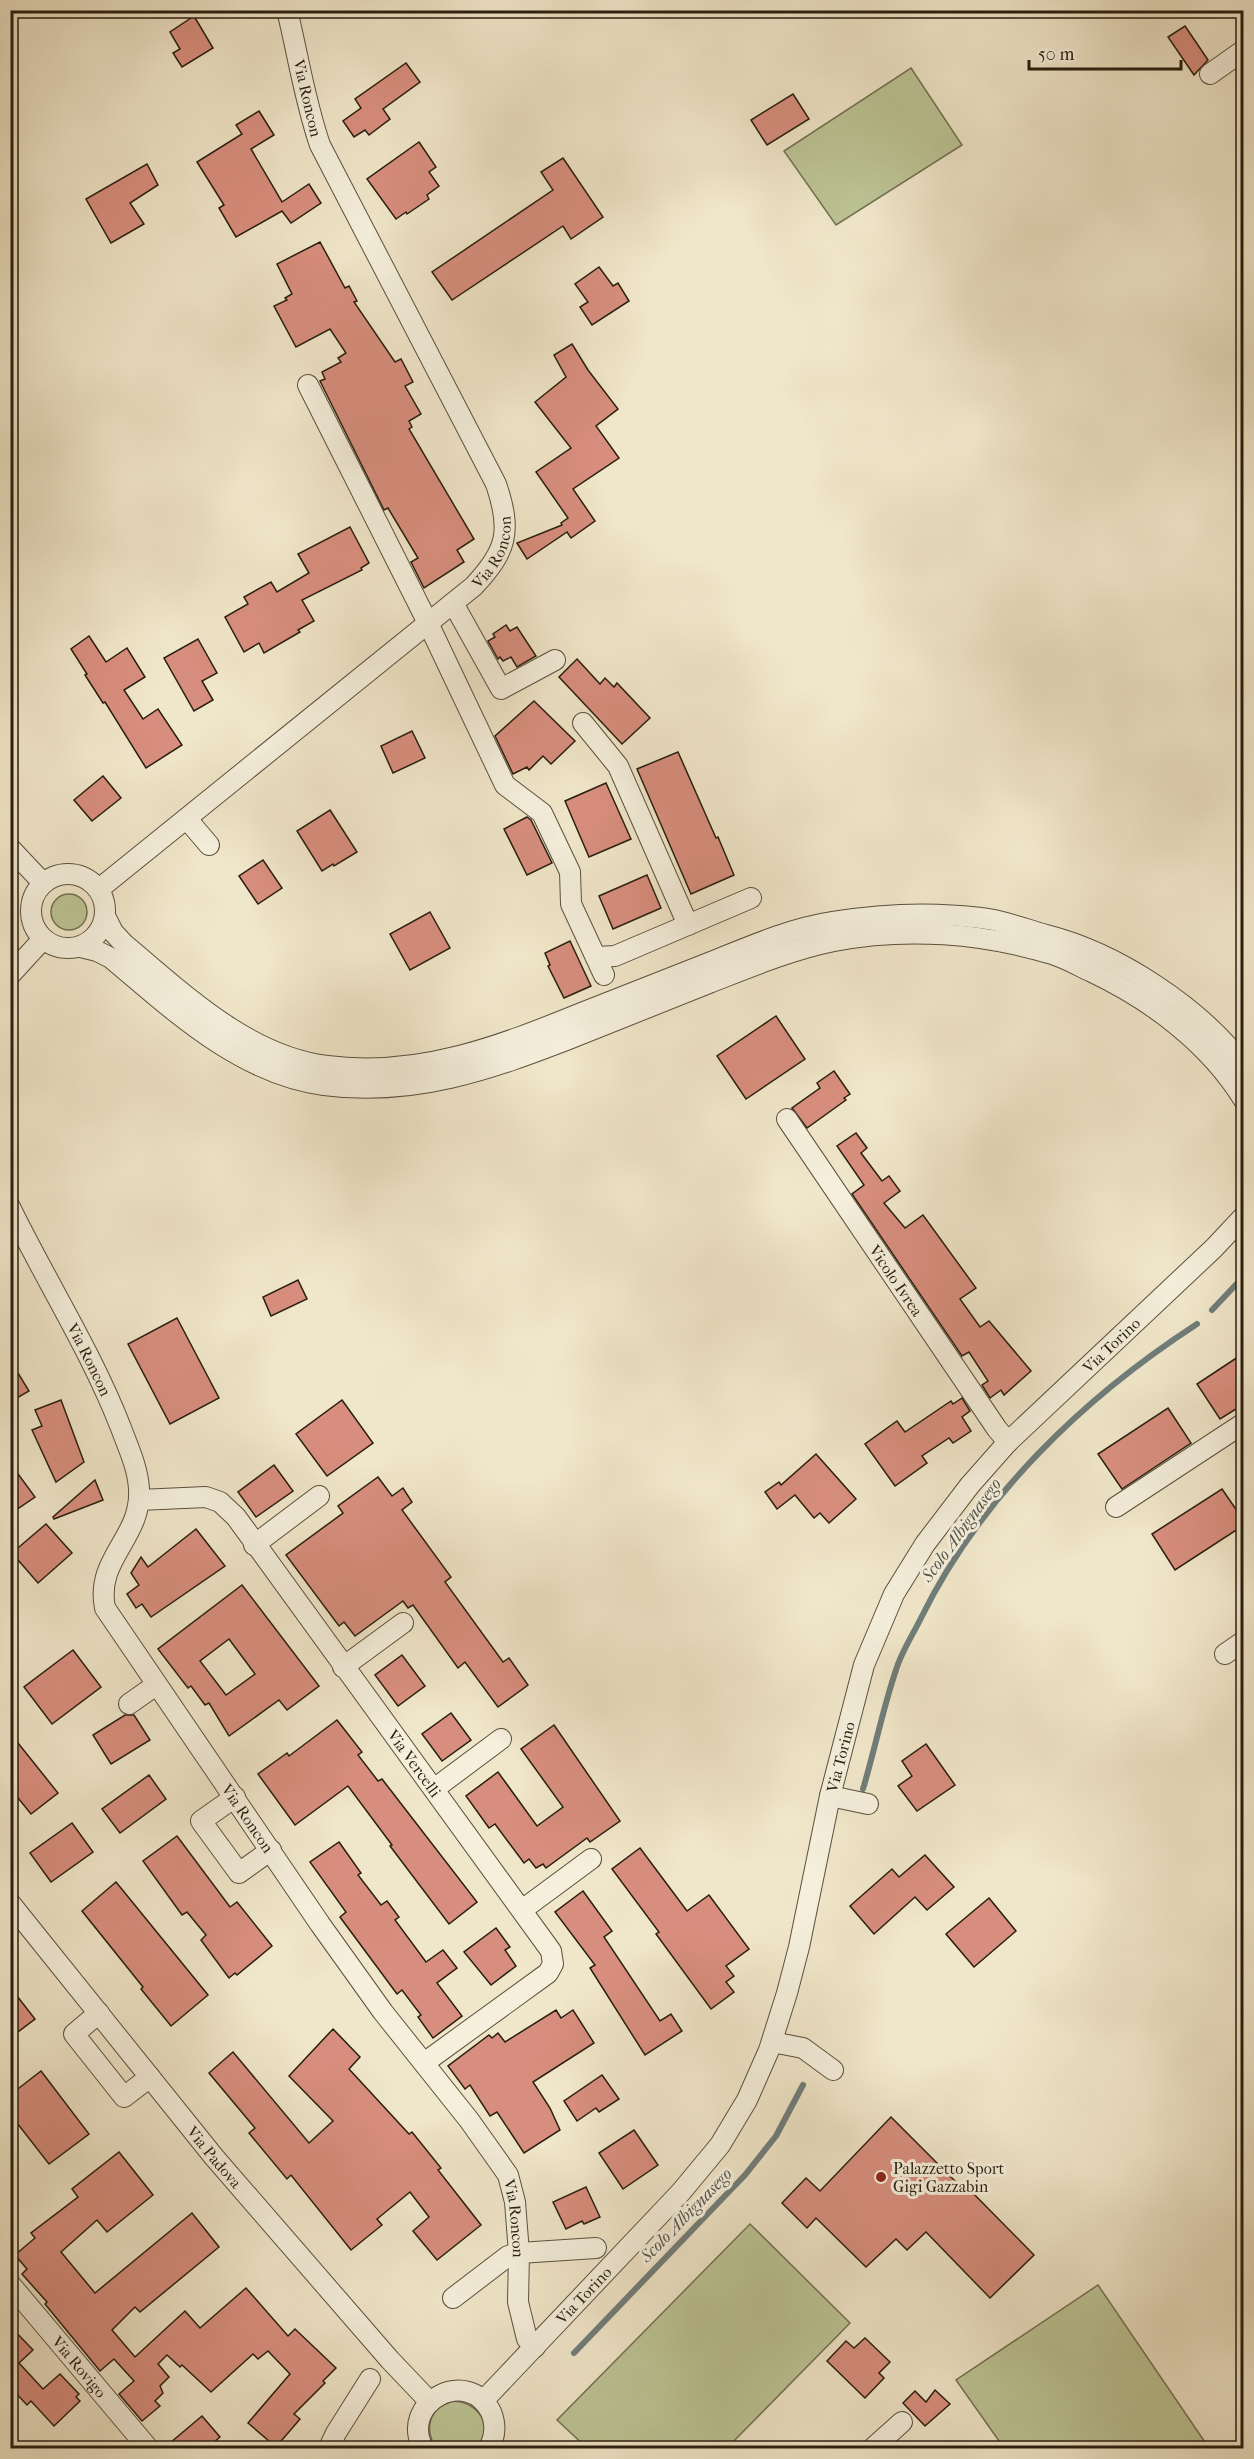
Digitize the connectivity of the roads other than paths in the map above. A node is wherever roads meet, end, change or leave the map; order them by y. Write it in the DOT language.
graph roads {
  1 [pos="287,10"];
  2 [pos="1244,50"];
  3 [pos="1210,74"];
  4 [pos="308,385"];
  5 [pos="453,603"];
  6 [pos="428,623"];
  7 [pos="555,660"];
  8 [pos="583,723"];
  9 [pos="187,819"];
  10 [pos="209,845"];
  11 [pos="10,848"];
  12 [pos="44,883"];
  13 [pos="99,889"];
  14 [pos="751,898"];
  15 [pos="106,918"];
  16 [pos="688,925"];
  17 [pos="42,939"];
  18 [pos="81,947"];
  19 [pos="596,957"];
  20 [pos="10,975"];
  21 [pos="604,975"];
  22 [pos="1244,1066"];
  23 [pos="1244,1100"];
  24 [pos="787,1119"];
  25 [pos="10,1207"];
  26 [pos="1242,1216"];
  27 [pos="1244,1423"];
  28 [pos="1008,1442"];
  29 [pos="320,1496"];
  30 [pos="139,1500"];
  31 [pos="1116,1507"];
  32 [pos="254,1545"];
  33 [pos="403,1623"];
  34 [pos="1244,1641"];
  35 [pos="1225,1654"];
  36 [pos="343,1667"];
  37 [pos="156,1685"];
  38 [pos="129,1704"];
  39 [pos="501,1739"];
  40 [pos="434,1789"];
  41 [pos="830,1796"];
  42 [pos="235,1797"];
  43 [pos="868,1804"];
  44 [pos="271,1850"];
  45 [pos="591,1859"];
  46 [pos="10,1903"];
  47 [pos="522,1910"];
  48 [pos="99,2013"];
  49 [pos="772,2042"];
  50 [pos="424,2063"];
  51 [pos="833,2070"];
  52 [pos="150,2077"];
  53 [pos="596,2248"];
  54 [pos="519,2253"];
  55 [pos="10,2284"];
  56 [pos="453,2298"];
  57 [pos="535,2347"];
  58 [pos="370,2379"];
  59 [pos="483,2401"];
  60 [pos="430,2402"];
  61 [pos="902,2422"];
  62 [pos="494,2444"];
  63 [pos="148,2448"];
  64 [pos="329,2448"];
  65 [pos="423,2448"];
  66 [pos="873,2448"];
  1 -- 5 [label="street, Via Roncon"];
  2 -- 3 [label="street"];
  4 -- 6 [label="street"];
  5 -- 6 [label="street, Via Roncon"];
  5 -- 7 [label="street"];
  6 -- 9 [label="street, Via Roncon"];
  6 -- 19 [label="street"];
  8 -- 16 [label="street"];
  9 -- 10 [label="street"];
  9 -- 13 [label="street, Via Roncon"];
  11 -- 12 [label="street"];
  12 -- 13 [label="street"];
  12 -- 17 [label="street"];
  13 -- 15 [label="street"];
  14 -- 16 [label="street"];
  15 -- 18 [label="street"];
  15 -- 22 [label="street"];
  16 -- 19 [label="street"];
  17 -- 18 [label="street"];
  17 -- 20 [label="street"];
  18 -- 23 [label="street"];
  19 -- 21 [label="street"];
  24 -- 28 [label="street, Vicolo Ivrea"];
  25 -- 30 [label="street, Via Roncon"];
  26 -- 28 [label="street, Via Torino"];
  27 -- 31 [label="street"];
  28 -- 41 [label="street, Via Torino"];
  29 -- 32 [label="street"];
  30 -- 32 [label="street, Via Vercelli"];
  30 -- 37 [label="street, Via Roncon"];
  32 -- 36 [label="street, Via Vercelli"];
  33 -- 36 [label="street"];
  34 -- 35 [label="street"];
  36 -- 40 [label="street, Via Vercelli"];
  37 -- 38 [label="street"];
  37 -- 42 [label="street, Via Roncon"];
  39 -- 40 [label="street"];
  40 -- 47 [label="street, Via Vercelli"];
  41 -- 43 [label="street"];
  41 -- 49 [label="street, Via Torino"];
  42 -- 44 [label="street, Via Roncon"];
  42 -- 44 [label="street"];
  44 -- 50 [label="street, Via Roncon"];
  45 -- 47 [label="street"];
  46 -- 48 [label="street, Via Padova"];
  47 -- 50 [label="street, Via Vercelli"];
  48 -- 52 [label="street, Via Padova"];
  48 -- 52 [label="street"];
  49 -- 51 [label="street"];
  49 -- 57 [label="street, Via Torino"];
  50 -- 54 [label="street, Via Roncon"];
  52 -- 60 [label="street, Via Padova"];
  53 -- 54 [label="street"];
  54 -- 56 [label="street"];
  54 -- 57 [label="street, Via Roncon"];
  55 -- 63 [label="street, Via Rovigo"];
  57 -- 59 [label="street"];
  58 -- 64 [label="street"];
  59 -- 60 [label="street"];
  59 -- 62 [label="street"];
  60 -- 65 [label="street"];
  61 -- 66 [label="street"];
}
